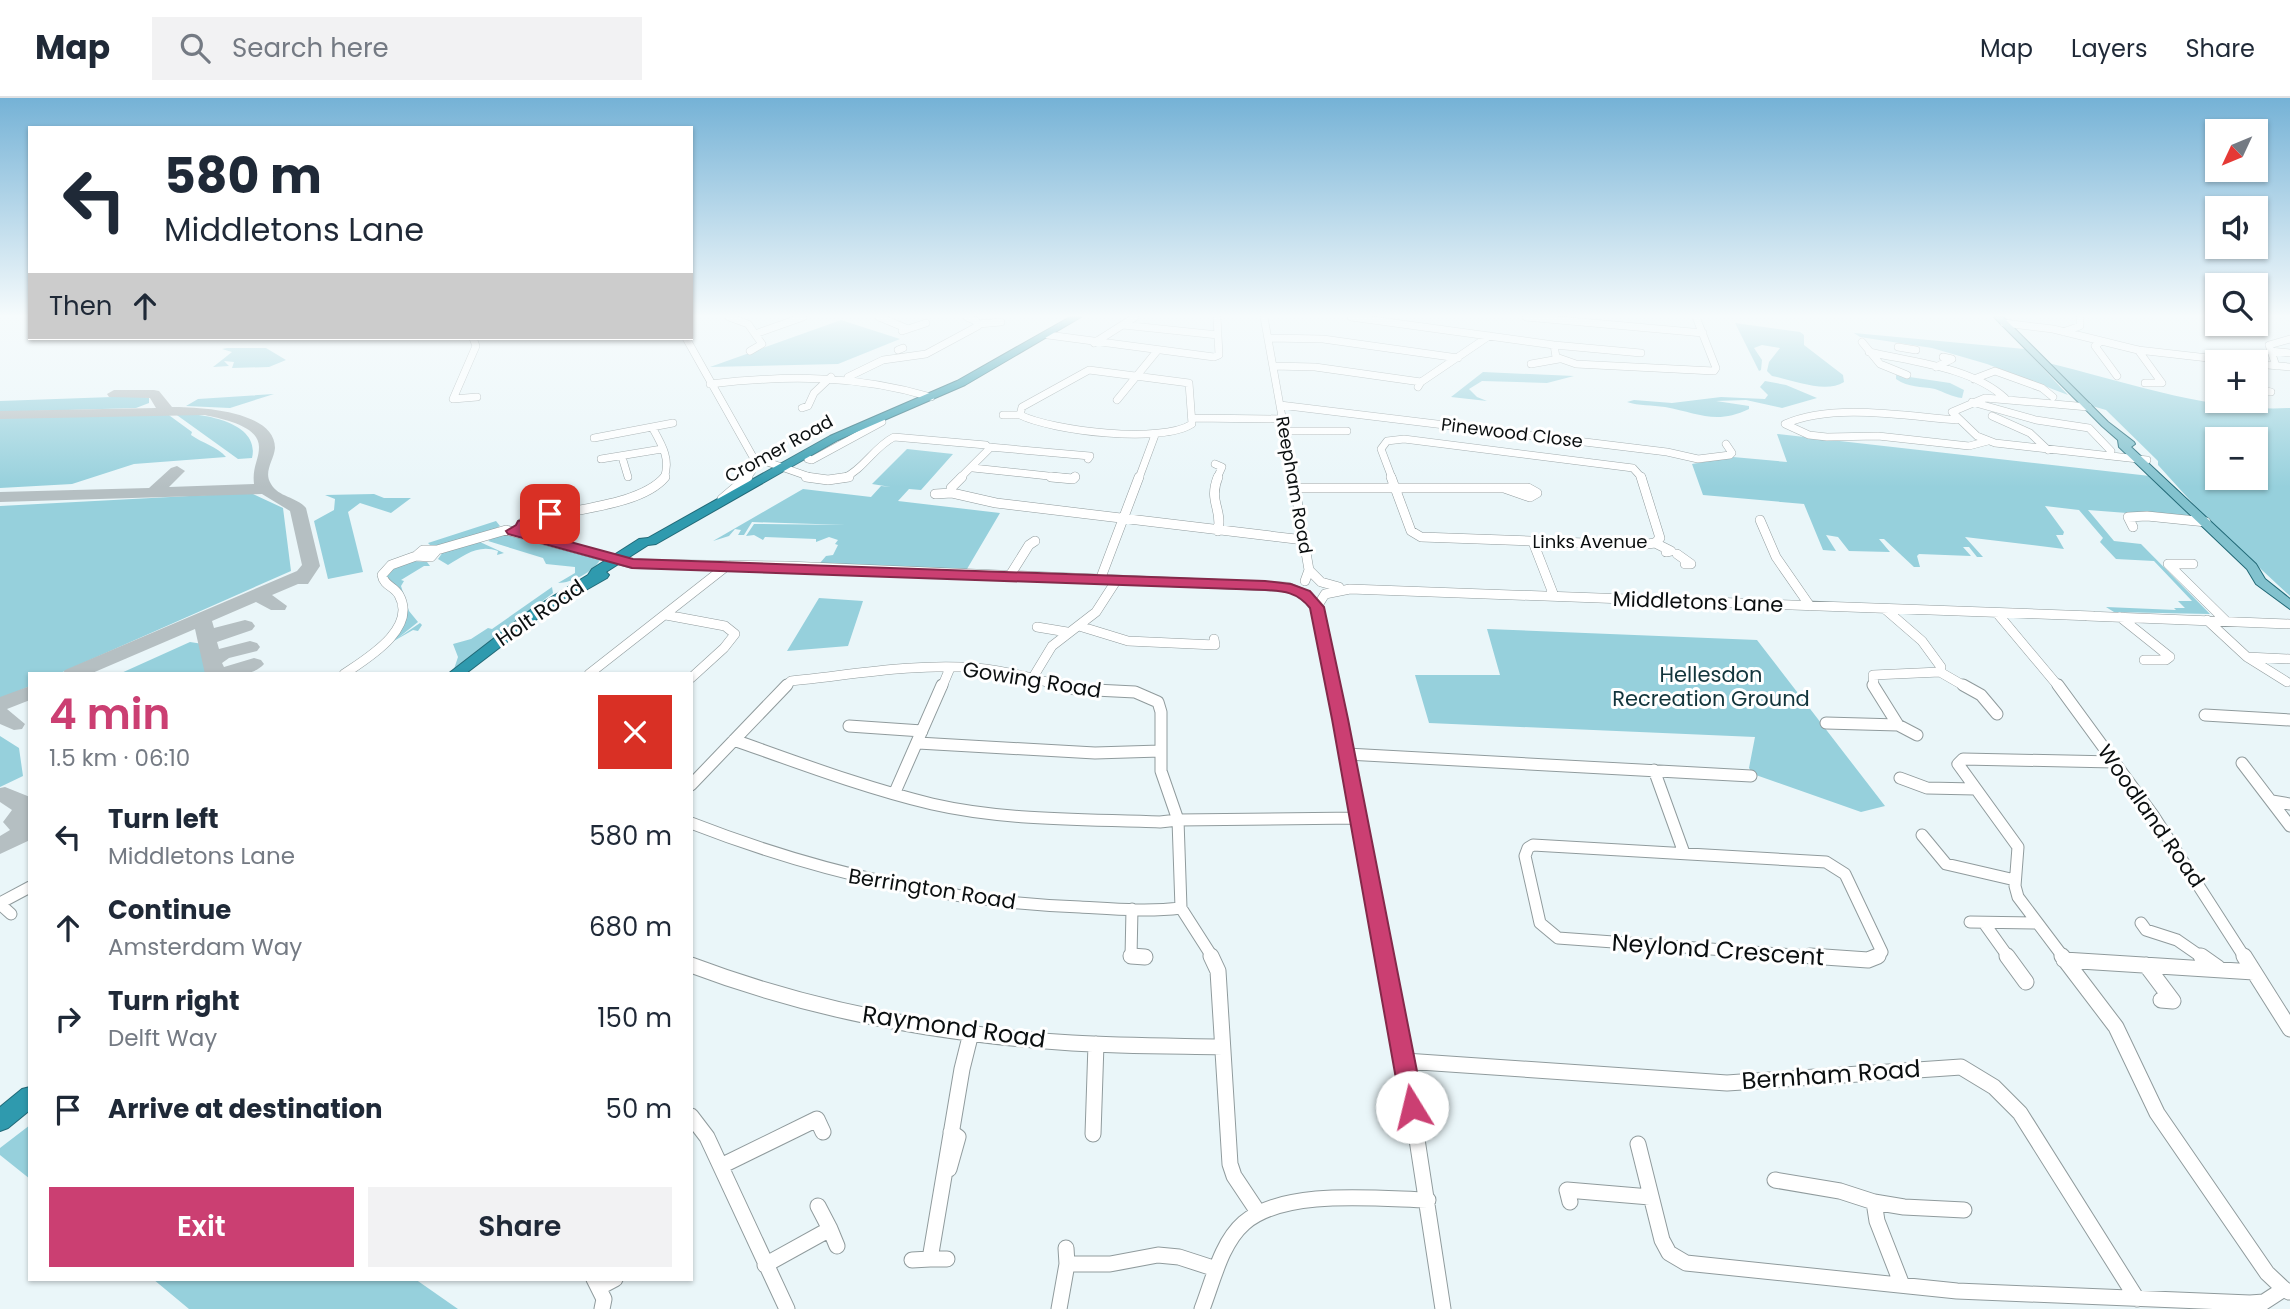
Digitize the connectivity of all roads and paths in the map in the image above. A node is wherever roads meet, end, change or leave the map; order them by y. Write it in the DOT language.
graph roads {
  1 [pos="464,374"];
  2 [pos="708,374"];
  3 [pos="856,374"];
  4 [pos="979,374"];
  5 [pos="1080,374"];
  6 [pos="1134,374"];
  7 [pos="1138,374"];
  8 [pos="1274,374"];
  9 [pos="1353,374"];
  10 [pos="1436,374"];
  11 [pos="1901,374"];
  12 [pos="1952,374"];
  13 [pos="1988,374"];
  14 [pos="2001,374"];
  15 [pos="2054,374"];
  16 [pos="2115,374"];
  17 [pos="2155,374"];
  18 [pos="1907,375"];
  19 [pos="2117,376"];
  20 [pos="831,377"];
  21 [pos="847,378"];
  22 [pos="1974,379"];
  23 [pos="2145,383"];
  24 [pos="710,384"];
  25 [pos="2053,394"];
  26 [pos="477,397"];
  27 [pos="931,397"];
  28 [pos="2005,398"];
  29 [pos="1117,400"];
  30 [pos="1972,402"];
  31 [pos="1280,405"];
  32 [pos="808,406"];
  33 [pos="2086,406"];
  34 [pos="1003,415"];
  35 [pos="1020,415"];
  36 [pos="1992,416"];
  37 [pos="1193,418"];
  38 [pos="1282,419"];
  39 [pos="1957,420"];
  40 [pos="673,423"];
  41 [pos="878,423"];
  42 [pos="652,427"];
  43 [pos="1285,430"];
  44 [pos="1347,431"];
  45 [pos="1154,435"];
  46 [pos="594,438"];
  47 [pos="842,439"];
  48 [pos="1988,441"];
  49 [pos="1726,444"];
  50 [pos="989,447"];
  51 [pos="662,449"];
  52 [pos="2048,450"];
  53 [pos="2111,451"];
  54 [pos="622,457"];
  55 [pos="753,457"];
  56 [pos="1092,457"];
  57 [pos="601,459"];
  58 [pos="808,459"];
  59 [pos="2141,459"];
  60 [pos="1218,463"];
  61 [pos="780,468"];
  62 [pos="973,468"];
  63 [pos="628,477"];
  64 [pos="1076,478"];
  65 [pos="844,479"];
  66 [pos="854,484"];
  67 [pos="1295,488"];
  68 [pos="1394,488"];
  69 [pos="1504,488"];
  70 [pos="935,494"];
  71 [pos="952,494"];
  72 [pos="714,505"];
  73 [pos="2117,513"];
  74 [pos="2128,517"];
  75 [pos="1124,520"];
  76 [pos="1760,520"];
  77 [pos="2206,522"];
  78 [pos="523,525"];
  79 [pos="2133,527"];
  80 [pos="510,530"];
  81 [pos="1218,531"];
  82 [pos="1304,540"];
  83 [pos="1035,541"];
  84 [pos="1533,542"];
  85 [pos="1655,543"];
  86 [pos="628,560"];
  87 [pos="1691,564"];
  88 [pos="2193,564"];
  89 [pos="728,565"];
  90 [pos="1309,570"];
  91 [pos="1009,577"];
  92 [pos="1100,580"];
  93 [pos="1116,581"];
  94 [pos="1304,587"];
  95 [pos="1324,588"];
  96 [pos="1554,596"];
  97 [pos="1810,606"];
  98 [pos="1317,607"];
  99 [pos="1885,609"];
  100 [pos="1997,613"];
  101 [pos="2288,614"];
  102 [pos="666,615"];
  103 [pos="2120,617"];
  104 [pos="2207,620"];
  105 [pos="2226,621"];
  106 [pos="1079,626"];
  107 [pos="1037,627"];
  108 [pos="1067,632"];
  109 [pos="2247,657"];
  110 [pos="1216,659"];
  111 [pos="2290,659"];
  112 [pos="2144,660"];
  113 [pos="950,668"];
  114 [pos="347,672"];
  115 [pos="458,672"];
  116 [pos="592,672"];
  117 [pos="1940,672"];
  118 [pos="693,676"];
  119 [pos="1032,679"];
  120 [pos="2287,682"];
  121 [pos="1997,714"];
  122 [pos="2205,715"];
  123 [pos="2290,720"];
  124 [pos="1826,723"];
  125 [pos="1898,725"];
  126 [pos="849,726"];
  127 [pos="922,731"];
  128 [pos="1917,735"];
  129 [pos="734,740"];
  130 [pos="918,743"];
  131 [pos="1160,751"];
  132 [pos="1347,754"];
  133 [pos="2114,762"];
  134 [pos="2242,763"];
  135 [pos="1654,770"];
  136 [pos="1751,776"];
  137 [pos="693,783"];
  138 [pos="1906,783"];
  139 [pos="1975,789"];
  140 [pos="895,792"];
  141 [pos="2272,801"];
  142 [pos="2290,804"];
  143 [pos="1358,818"];
  144 [pos="1178,820"];
  145 [pos="693,824"];
  146 [pos="2290,826"];
  147 [pos="1922,835"];
  148 [pos="1684,853"];
  149 [pos="2015,880"];
  150 [pos="28,888"];
  151 [pos="0,903"];
  152 [pos="1181,908"];
  153 [pos="1132,909"];
  154 [pos="12,914"];
  155 [pos="2036,923"];
  156 [pos="2141,923"];
  157 [pos="1136,960"];
  158 [pos="2064,960"];
  159 [pos="2146,965"];
  160 [pos="693,966"];
  161 [pos="2221,970"];
  162 [pos="2254,972"];
  163 [pos="2026,982"];
  164 [pos="2174,1001"];
  165 [pos="2290,1029"];
  166 [pos="971,1033"];
  167 [pos="1096,1045"];
  168 [pos="1223,1047"];
  169 [pos="1405,1061"];
  170 [pos="28,1098"];
  171 [pos="693,1119"];
  172 [pos="817,1120"];
  173 [pos="0,1121"];
  174 [pos="1093,1134"];
  175 [pos="1638,1144"];
  176 [pos="721,1166"];
  177 [pos="1775,1180"];
  178 [pos="1650,1197"];
  179 [pos="1428,1200"];
  180 [pos="1570,1202"];
  181 [pos="1874,1202"];
  182 [pos="818,1206"];
  183 [pos="1964,1210"];
  184 [pos="1258,1212"];
  185 [pos="830,1229"];
  186 [pos="837,1246"];
  187 [pos="929,1259"];
  188 [pos="765,1265"];
  189 [pos="1216,1269"];
  190 [pos="603,1282"];
  191 [pos="1902,1285"];
  192 [pos="2287,1291"];
  193 [pos="2137,1299"];
  194 [pos="1207,1307"];
  195 [pos="602,1309"];
  196 [pos="787,1309"];
  197 [pos="1059,1309"];
  198 [pos="1443,1309"];
  1 -- 26 [label="street"];
  2 -- 24 [label="street"];
  3 -- 21 [label="street"];
  4 -- 27 [label="highway, Cromer Road"];
  5 -- 35 [label="street"];
  6 -- 7 [label="street"];
  7 -- 29 [label="street"];
  7 -- 37 [label="street"];
  8 -- 31 [label="street, Reepham Road"];
  9 -- 10 [label="street"];
  11 -- 18 [label="street"];
  12 -- 22 [label="street"];
  13 -- 22 [label="street"];
  14 -- 25 [label="street"];
  15 -- 33 [label="main road"];
  16 -- 19 [label="street"];
  17 -- 23 [label="street"];
  20 -- 21 [label="street"];
  20 -- 24 [label="street"];
  20 -- 32 [label="street"];
  21 -- 27 [label="street"];
  22 -- 28 [label="street"];
  24 -- 55 [label="street"];
  27 -- 47 [label="highway, Cromer Road"];
  28 -- 30 [label="street"];
  28 -- 33 [label="street"];
  30 -- 39 [label="street"];
  30 -- 53 [label="street"];
  31 -- 38 [label="street, Reepham Road"];
  31 -- 49 [label="street, Pinewood Close"];
  33 -- 59 [label="main road"];
  34 -- 35 [label="street"];
  35 -- 45 [label="street"];
  36 -- 52 [label="street"];
  37 -- 38 [label="street"];
  37 -- 45 [label="street"];
  38 -- 43 [label="street, Reepham Road"];
  39 -- 48 [label="street"];
  39 -- 48 [label="street"];
  40 -- 42 [label="street"];
  41 -- 47 [label="street"];
  42 -- 46 [label="street"];
  42 -- 51 [label="street"];
  43 -- 44 [label="street"];
  43 -- 67 [label="street, Reepham Road"];
  45 -- 75 [label="street"];
  47 -- 58 [label="street"];
  47 -- 61 [label="highway, Cromer Road"];
  48 -- 52 [label="street"];
  50 -- 56 [label="street"];
  50 -- 62 [label="street"];
  50 -- 65 [label="street"];
  51 -- 54 [label="street"];
  51 -- 78 [label="street"];
  52 -- 59 [label="street"];
  54 -- 57 [label="street"];
  54 -- 63 [label="street"];
  55 -- 61 [label="street"];
  55 -- 72 [label="street"];
  59 -- 77 [label="main road"];
  60 -- 81 [label="street"];
  61 -- 65 [label="street"];
  61 -- 72 [label="highway, Cromer Road"];
  62 -- 64 [label="street"];
  62 -- 71 [label="street"];
  65 -- 66 [label="street"];
  67 -- 68 [label="street"];
  67 -- 82 [label="street, Reepham Road"];
  68 -- 69 [label="street"];
  68 -- 84 [label="street, Links Avenue"];
  68 -- 85 [label="street, Links Avenue"];
  70 -- 71 [label="street"];
  71 -- 75 [label="street"];
  72 -- 86 [label="highway, Cromer Road"];
  73 -- 74 [label="street"];
  74 -- 77 [label="street"];
  74 -- 79 [label="street"];
  75 -- 81 [label="street"];
  75 -- 92 [label="street"];
  76 -- 97 [label="street"];
  77 -- 101 [label="main road"];
  78 -- 80 [label="street"];
  78 -- 86 [label="street"];
  80 -- 86 [label="street"];
  80 -- 114 [label="street"];
  81 -- 82 [label="street"];
  82 -- 90 [label="street, Reepham Road"];
  83 -- 91 [label="street"];
  84 -- 85 [label="street, Links Avenue"];
  84 -- 96 [label="street"];
  85 -- 87 [label="street"];
  86 -- 89 [label="street"];
  86 -- 115 [label="highway, Holt Road"];
  88 -- 105 [label="street"];
  89 -- 91 [label="street"];
  89 -- 102 [label="street"];
  90 -- 94 [label="street, Reepham Road"];
  90 -- 95 [label="street, Reepham Road"];
  91 -- 92 [label="street"];
  92 -- 93 [label="street"];
  93 -- 94 [label="street"];
  93 -- 106 [label="street"];
  94 -- 95 [label="street"];
  94 -- 95 [label="street, Reepham Road"];
  94 -- 98 [label="street"];
  95 -- 96 [label="street, Middletons Lane"];
  95 -- 98 [label="street"];
  96 -- 97 [label="street, Middletons Lane"];
  97 -- 99 [label="street, Middletons Lane"];
  98 -- 132 [label="street"];
  99 -- 100 [label="street, Middletons Lane"];
  99 -- 117 [label="street"];
  100 -- 103 [label="street, Middletons Lane"];
  100 -- 133 [label="street, Woodland Road"];
  101 -- 105 [label="street, Middletons Lane"];
  102 -- 116 [label="street"];
  102 -- 118 [label="street"];
  103 -- 104 [label="street, Middletons Lane"];
  103 -- 112 [label="street"];
  104 -- 105 [label="street, Middletons Lane"];
  104 -- 109 [label="street"];
  106 -- 108 [label="street"];
  106 -- 110 [label="street"];
  107 -- 108 [label="street"];
  108 -- 119 [label="street"];
  109 -- 111 [label="street"];
  109 -- 120 [label="street"];
  113 -- 119 [label="street, Gowing Road"];
  113 -- 127 [label="street"];
  113 -- 129 [label="street, Gowing Road"];
  117 -- 121 [label="street"];
  117 -- 125 [label="street"];
  119 -- 131 [label="street, Gowing Road"];
  122 -- 123 [label="street"];
  124 -- 125 [label="street"];
  125 -- 128 [label="street"];
  126 -- 127 [label="street"];
  127 -- 130 [label="street"];
  129 -- 137 [label="street, Gowing Road"];
  129 -- 140 [label="street"];
  130 -- 131 [label="street"];
  130 -- 140 [label="street"];
  131 -- 144 [label="street, Gowing Road"];
  132 -- 135 [label="street"];
  132 -- 143 [label="street"];
  133 -- 139 [label="street"];
  133 -- 162 [label="street, Woodland Road"];
  134 -- 141 [label="street"];
  135 -- 136 [label="street"];
  135 -- 148 [label="street"];
  138 -- 139 [label="street"];
  139 -- 149 [label="street"];
  140 -- 144 [label="street"];
  141 -- 142 [label="street"];
  141 -- 146 [label="street"];
  143 -- 144 [label="street"];
  143 -- 169 [label="street"];
  144 -- 152 [label="street, Gowing Road"];
  145 -- 153 [label="street, Berrington Road"];
  147 -- 149 [label="street"];
  148 -- 148 [label="street, Neylond Crescent"];
  149 -- 155 [label="street"];
  150 -- 151 [label="street"];
  151 -- 154 [label="street"];
  152 -- 153 [label="street, Berrington Road"];
  152 -- 168 [label="street"];
  153 -- 157 [label="street"];
  155 -- 158 [label="street"];
  155 -- 163 [label="street"];
  156 -- 161 [label="street"];
  158 -- 159 [label="street"];
  158 -- 192 [label="street"];
  159 -- 161 [label="street"];
  159 -- 164 [label="street"];
  160 -- 166 [label="street, Raymond Road"];
  161 -- 162 [label="street"];
  162 -- 165 [label="street, Woodland Road"];
  166 -- 167 [label="street, Raymond Road"];
  166 -- 187 [label="street"];
  167 -- 168 [label="street, Raymond Road"];
  167 -- 174 [label="street"];
  168 -- 184 [label="street"];
  169 -- 179 [label="street"];
  169 -- 193 [label="street, Bernham Road"];
  170 -- 173 [label="highway"];
  171 -- 176 [label="street"];
  172 -- 176 [label="street"];
  175 -- 178 [label="street"];
  176 -- 188 [label="street"];
  177 -- 181 [label="street"];
  178 -- 180 [label="street"];
  178 -- 191 [label="street"];
  179 -- 184 [label="street"];
  179 -- 198 [label="street"];
  181 -- 183 [label="street"];
  181 -- 191 [label="street"];
  182 -- 185 [label="street"];
  184 -- 189 [label="street"];
  185 -- 186 [label="street"];
  185 -- 188 [label="street"];
  188 -- 196 [label="street"];
  189 -- 194 [label="street"];
  189 -- 197 [label="street"];
  190 -- 195 [label="street"];
  191 -- 193 [label="street"];
  192 -- 193 [label="street"];
}
